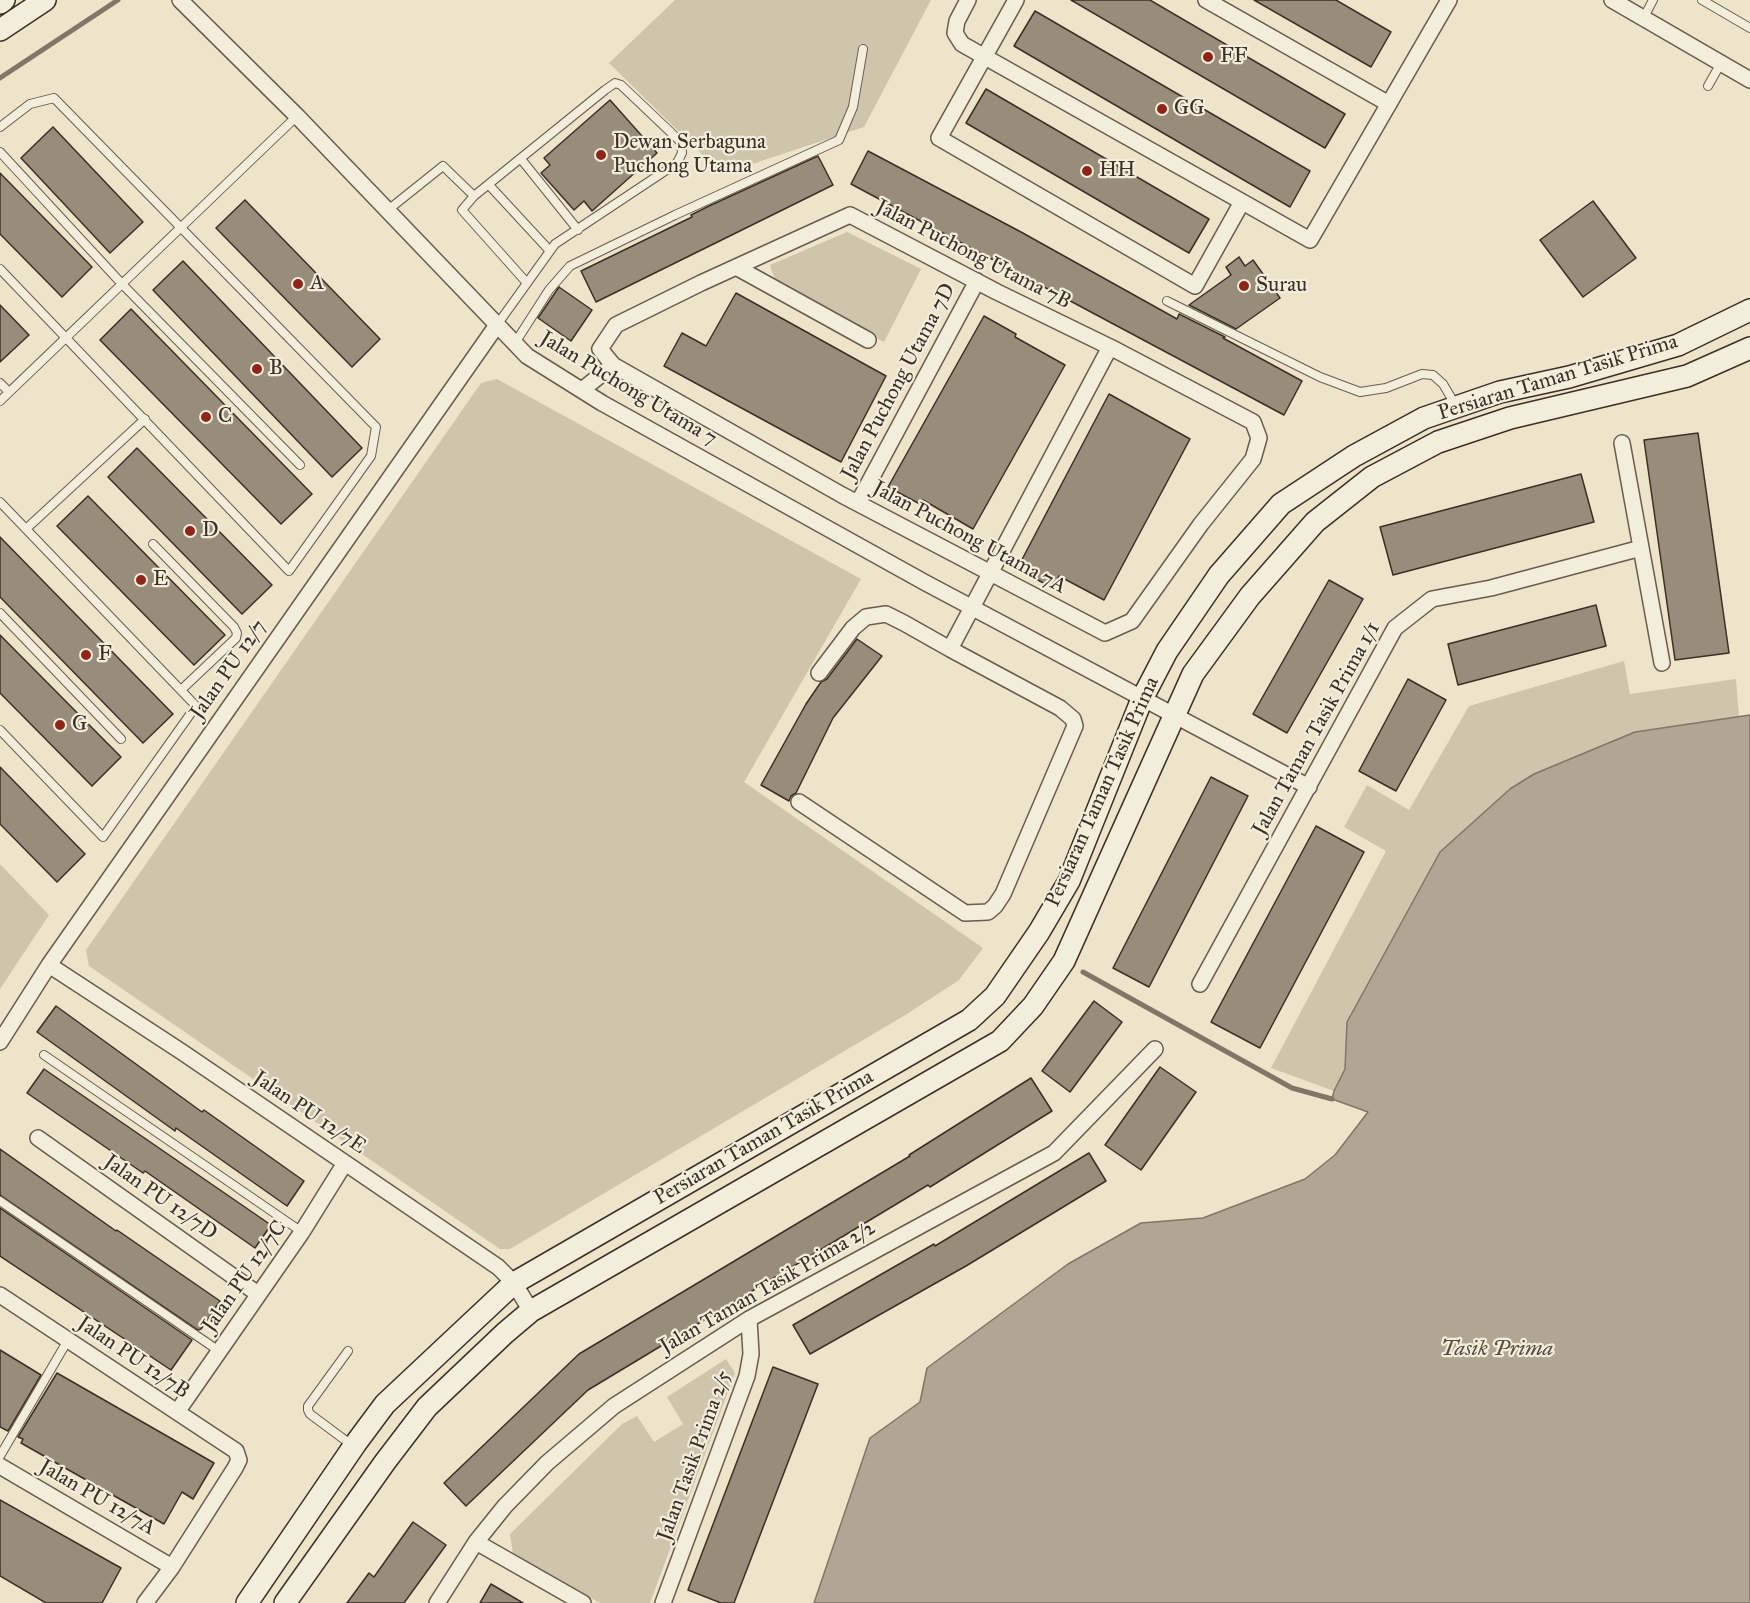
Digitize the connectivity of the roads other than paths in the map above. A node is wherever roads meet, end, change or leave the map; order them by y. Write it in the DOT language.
graph roads {
  1 [pos="4,0"];
  2 [pos="45,0"];
  3 [pos="180,0"];
  4 [pos="968,0"];
  5 [pos="1016,0"];
  6 [pos="1206,0"];
  7 [pos="1449,0"];
  8 [pos="1612,0"];
  9 [pos="1653,0"];
  10 [pos="1702,0"];
  11 [pos="0,3"];
  12 [pos="1643,18"];
  13 [pos="1750,28"];
  14 [pos="0,30"];
  15 [pos="863,49"];
  16 [pos="984,56"];
  17 [pos="1721,63"];
  18 [pos="1750,80"];
  19 [pos="1708,86"];
  20 [pos="1389,104"];
  21 [pos="297,116"];
  22 [pos="0,127"];
  23 [pos="0,152"];
  24 [pos="521,159"];
  25 [pos="489,184"];
  26 [pos="474,196"];
  27 [pos="1242,202"];
  28 [pos="388,210"];
  29 [pos="181,227"];
  30 [pos="578,230"];
  31 [pos="550,251"];
  32 [pos="736,267"];
  33 [pos="0,269"];
  34 [pos="976,281"];
  35 [pos="526,283"];
  36 [pos="122,284"];
  37 [pos="1167,301"];
  38 [pos="1750,310"];
  39 [pos="497,325"];
  40 [pos="67,337"];
  41 [pos="868,340"];
  42 [pos="515,343"];
  43 [pos="1110,347"];
  44 [pos="1750,348"];
  45 [pos="613,365"];
  46 [pos="0,383"];
  47 [pos="582,390"];
  48 [pos="9,392"];
  49 [pos="0,401"];
  50 [pos="1456,407"];
  51 [pos="145,419"];
  52 [pos="1622,443"];
  53 [pos="1253,459"];
  54 [pos="300,465"];
  55 [pos="0,502"];
  56 [pos="858,503"];
  57 [pos="26,529"];
  58 [pos="153,544"];
  59 [pos="1641,548"];
  60 [pos="990,572"];
  61 [pos="971,607"];
  62 [pos="0,613"];
  63 [pos="950,649"];
  64 [pos="1662,663"];
  65 [pos="819,673"];
  66 [pos="181,690"];
  67 [pos="1142,699"];
  68 [pos="1174,715"];
  69 [pos="0,730"];
  70 [pos="121,739"];
  71 [pos="1309,787"];
  72 [pos="800,802"];
  73 [pos="49,965"];
  74 [pos="1200,984"];
  75 [pos="0,1042"];
  76 [pos="1155,1049"];
  77 [pos="44,1055"];
  78 [pos="38,1138"];
  79 [pos="345,1163"];
  80 [pos="0,1201"];
  81 [pos="302,1232"];
  82 [pos="513,1283"];
  83 [pos="258,1294"];
  84 [pos="0,1295"];
  85 [pos="531,1311"];
  86 [pos="749,1319"];
  87 [pos="68,1340"];
  88 [pos="219,1351"];
  89 [pos="348,1351"];
  90 [pos="177,1412"];
  91 [pos="354,1447"];
  92 [pos="0,1456"];
  93 [pos="0,1466"];
  94 [pos="476,1542"];
  95 [pos="172,1567"];
  96 [pos="145,1603"];
  97 [pos="247,1603"];
  98 [pos="285,1603"];
  99 [pos="437,1603"];
  100 [pos="583,1603"];
  101 [pos="663,1603"];
  1 -- 11 [label="main road"];
  2 -- 14 [label="main road"];
  3 -- 21 [label="street, Jalan Puchong Utama 7"];
  4 -- 16 [label="street"];
  5 -- 16 [label="street"];
  6 -- 20 [label="street"];
  7 -- 20 [label="street"];
  8 -- 12 [label="street"];
  9 -- 12 [label="lane"];
  10 -- 13 [label="lane"];
  12 -- 17 [label="street"];
  15 -- 42 [label="lane"];
  16 -- 27 [label="street"];
  16 -- 27 [label="street"];
  17 -- 18 [label="street"];
  17 -- 19 [label="lane"];
  20 -- 27 [label="street"];
  21 -- 28 [label="street, Jalan Puchong Utama 7"];
  21 -- 29 [label="lane"];
  22 -- 29 [label="lane"];
  23 -- 36 [label="lane"];
  24 -- 25 [label="lane"];
  24 -- 30 [label="lane"];
  24 -- 30 [label="lane"];
  25 -- 26 [label="lane"];
  25 -- 31 [label="lane"];
  26 -- 28 [label="lane"];
  26 -- 35 [label="lane"];
  28 -- 39 [label="street, Jalan Puchong Utama 7"];
  29 -- 36 [label="lane"];
  29 -- 51 [label="lane"];
  30 -- 31 [label="lane"];
  31 -- 35 [label="lane"];
  32 -- 34 [label="street, Jalan Puchong Utama 7B"];
  32 -- 41 [label="street"];
  32 -- 45 [label="street, Jalan Puchong Utama 7B"];
  33 -- 40 [label="lane"];
  34 -- 43 [label="street, Jalan Puchong Utama 7B"];
  34 -- 56 [label="street, Jalan Puchong Utama 7D"];
  35 -- 39 [label="lane"];
  36 -- 40 [label="lane"];
  36 -- 54 [label="lane"];
  37 -- 50 [label="lane"];
  38 -- 50 [label="main road, Persiaran Taman Tasik Prima"];
  39 -- 42 [label="street, Jalan Puchong Utama 7"];
  39 -- 73 [label="street, Jalan PU 12/7"];
  40 -- 48 [label="lane"];
  40 -- 51 [label="lane"];
  42 -- 47 [label="street, Jalan Puchong Utama 7"];
  43 -- 53 [label="street, Jalan Puchong Utama 7B"];
  43 -- 60 [label="street"];
  44 -- 68 [label="main road, Persiaran Taman Tasik Prima"];
  45 -- 47 [label="street"];
  45 -- 56 [label="street, Jalan Puchong Utama 7A"];
  46 -- 48 [label="lane"];
  47 -- 61 [label="street, Jalan Puchong Utama 7"];
  48 -- 49 [label="lane"];
  50 -- 67 [label="main road, Persiaran Taman Tasik Prima"];
  51 -- 57 [label="lane"];
  52 -- 59 [label="street"];
  53 -- 60 [label="street, Jalan Puchong Utama 7A"];
  55 -- 57 [label="lane"];
  56 -- 60 [label="street, Jalan Puchong Utama 7A"];
  57 -- 66 [label="lane"];
  58 -- 66 [label="lane"];
  59 -- 64 [label="street"];
  59 -- 71 [label="street, Jalan Taman Tasik Prima 1/1"];
  60 -- 61 [label="street"];
  61 -- 63 [label="street"];
  61 -- 67 [label="street, Jalan Puchong Utama 7"];
  62 -- 70 [label="lane"];
  63 -- 65 [label="street"];
  63 -- 72 [label="street"];
  66 -- 69 [label="lane"];
  67 -- 68 [label="street, Jalan Puchong Utama 7"];
  67 -- 82 [label="main road, Persiaran Taman Tasik Prima"];
  68 -- 71 [label="street, Jalan Puchong Utama 7"];
  68 -- 85 [label="main road, Persiaran Taman Tasik Prima"];
  71 -- 74 [label="street, Jalan Taman Tasik Prima 1/1"];
  73 -- 75 [label="street, Jalan PU 12/7"];
  73 -- 79 [label="street, Jalan PU 12/7E"];
  76 -- 86 [label="street, Jalan Taman Tasik Prima 2/2"];
  77 -- 81 [label="lane"];
  78 -- 83 [label="street, Jalan PU 12/7D"];
  79 -- 81 [label="street, Jalan PU 12/7C"];
  79 -- 82 [label="street, Jalan PU 12/7E"];
  80 -- 88 [label="lane"];
  81 -- 83 [label="street, Jalan PU 12/7C"];
  82 -- 85 [label="street, Jalan PU 12/7E"];
  82 -- 91 [label="main road, Persiaran Taman Tasik Prima"];
  83 -- 88 [label="street, Jalan PU 12/7C"];
  84 -- 87 [label="street, Jalan PU 12/7B"];
  85 -- 98 [label="main road, Persiaran Taman Tasik Prima"];
  86 -- 94 [label="street, Jalan Taman Tasik Prima 2/2"];
  86 -- 101 [label="street, Jalan Tasik Prima 2/5"];
  87 -- 90 [label="street, Jalan PU 12/7B"];
  87 -- 92 [label="lane"];
  88 -- 90 [label="street, Jalan PU 12/7C"];
  89 -- 91 [label="lane"];
  90 -- 95 [label="street, Jalan PU 12/7B"];
  91 -- 97 [label="main road, Persiaran Taman Tasik Prima"];
  93 -- 95 [label="street, Jalan PU 12/7A"];
  94 -- 99 [label="street, Jalan Taman Tasik Prima 2/2"];
  94 -- 100 [label="street"];
  95 -- 96 [label="street"];
}
